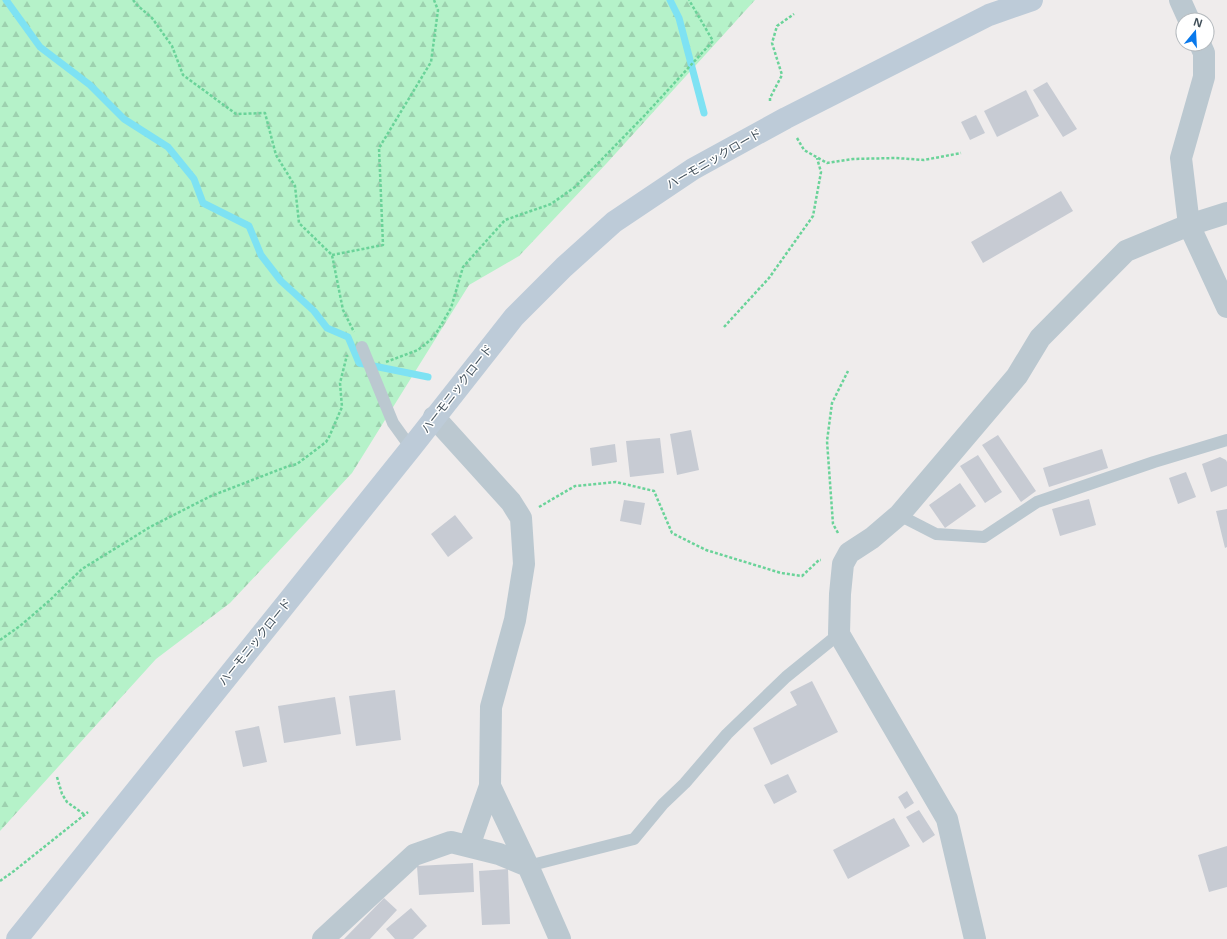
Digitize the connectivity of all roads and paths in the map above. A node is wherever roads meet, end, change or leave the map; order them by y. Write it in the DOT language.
graph roads {
  1 [pos="133,0"];
  2 [pos="434,0"];
  3 [pos="689,0"];
  4 [pos="1032,0"];
  5 [pos="1180,0"];
  6 [pos="1185,12"];
  7 [pos="794,14"];
  8 [pos="1204,52"];
  9 [pos="770,104"];
  10 [pos="786,118"];
  11 [pos="961,153"];
  12 [pos="817,158"];
  13 [pos="1227,213"];
  14 [pos="1189,225"];
  15 [pos="332,255"];
  16 [pos="1227,307"];
  17 [pos="724,327"];
  18 [pos="363,350"];
  19 [pos="370,367"];
  20 [pos="848,371"];
  21 [pos="434,417"];
  22 [pos="1227,440"];
  23 [pos="411,448"];
  24 [pos="899,515"];
  25 [pos="521,518"];
  26 [pos="846,558"];
  27 [pos="839,634"];
  28 [pos="0,640"];
  29 [pos="57,777"];
  30 [pos="490,786"];
  31 [pos="90,810"];
  32 [pos="85,815"];
  33 [pos="469,846"];
  34 [pos="528,866"];
  35 [pos="0,881"];
  36 [pos="17,939"];
  37 [pos="323,939"];
  38 [pos="560,939"];
  39 [pos="974,939"];
  1 -- 15 [label="path"];
  2 -- 15 [label="path"];
  3 -- 19 [label="path"];
  4 -- 10 [label="street, ハーモニックロード"];
  5 -- 6 [label="street"];
  7 -- 9 [label="path"];
  8 -- 14 [label="street"];
  10 -- 12 [label="path"];
  10 -- 21 [label="street, ハーモニックロード"];
  11 -- 12 [label="path"];
  12 -- 17 [label="path"];
  13 -- 14 [label="street"];
  14 -- 16 [label="street"];
  14 -- 24 [label="street"];
  15 -- 18 [label="path"];
  18 -- 19 [label="lane"];
  18 -- 28 [label="path"];
  19 -- 23 [label="lane"];
  20 -- 26 [label="path"];
  21 -- 23 [label="street, ハーモニックロード"];
  21 -- 25 [label="street"];
  22 -- 24 [label="lane"];
  23 -- 36 [label="street, ハーモニックロード"];
  24 -- 26 [label="street"];
  25 -- 26 [label="path"];
  25 -- 30 [label="street"];
  26 -- 27 [label="street"];
  27 -- 34 [label="lane"];
  27 -- 39 [label="street"];
  29 -- 32 [label="path"];
  30 -- 33 [label="street"];
  30 -- 34 [label="street"];
  31 -- 32 [label="path"];
  32 -- 35 [label="path"];
  33 -- 34 [label="street"];
  33 -- 37 [label="street"];
  34 -- 38 [label="street"];
}
